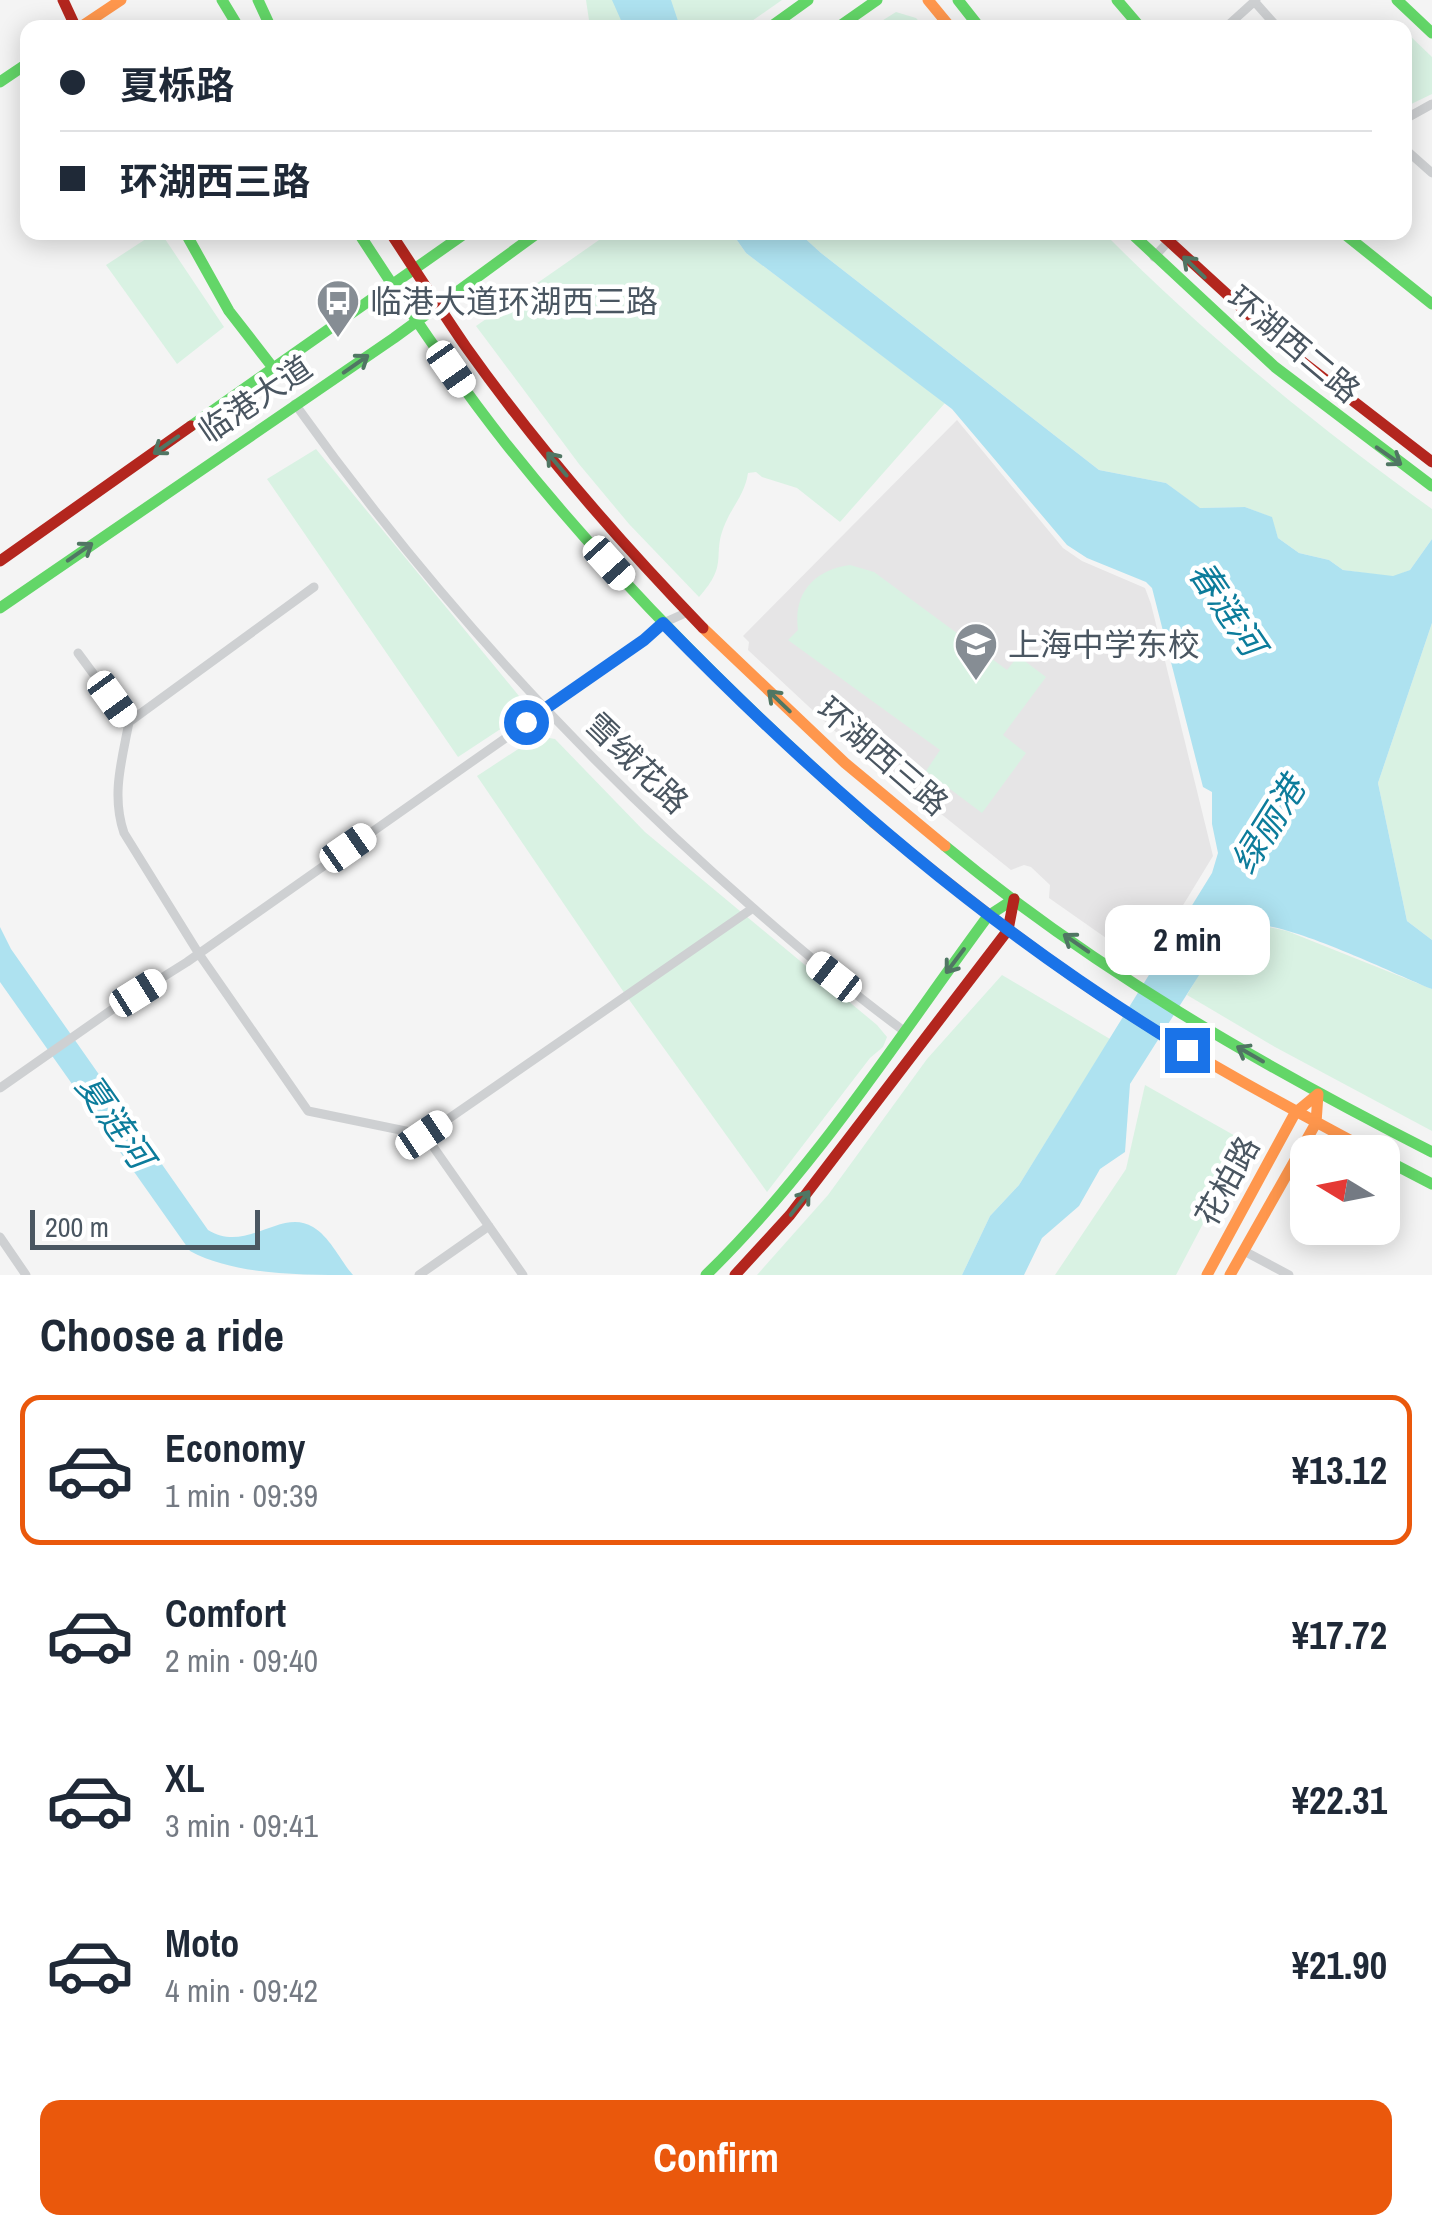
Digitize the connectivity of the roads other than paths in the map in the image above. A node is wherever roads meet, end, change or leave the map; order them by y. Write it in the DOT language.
graph roads {
  1 [pos="121,0"];
  2 [pos="808,0"];
  3 [pos="877,0"];
  4 [pos="928,0"];
  5 [pos="958,0"];
  6 [pos="1117,0"];
  7 [pos="1397,0"];
  8 [pos="1255,1"];
  9 [pos="90,20"];
  10 [pos="779,20"];
  11 [pos="849,20"];
  12 [pos="944,20"];
  13 [pos="974,20"];
  14 [pos="1133,20"];
  15 [pos="1235,20"];
  16 [pos="1432,33"];
  17 [pos="1412,155"];
  18 [pos="1432,173"];
  19 [pos="190,240"];
  20 [pos="363,240"];
  21 [pos="395,240"];
  22 [pos="455,240"];
  23 [pos="528,240"];
  24 [pos="1138,240"];
  25 [pos="1162,240"];
  26 [pos="1167,240"];
  27 [pos="1352,240"];
  28 [pos="1154,257"];
  29 [pos="413,269"];
  30 [pos="390,286"];
  31 [pos="1432,304"];
  32 [pos="437,306"];
  33 [pos="416,322"];
  34 [pos="274,370"];
  35 [pos="294,404"];
  36 [pos="1432,462"];
  37 [pos="1432,486"];
  38 [pos="0,561"];
  39 [pos="314,587"];
  40 [pos="0,608"];
  41 [pos="688,612"];
  42 [pos="663,623"];
  43 [pos="78,653"];
  44 [pos="544,710"];
  45 [pos="129,722"];
  46 [pos="1014,899"];
  47 [pos="753,908"];
  48 [pos="988,916"];
  49 [pos="1008,930"];
  50 [pos="199,954"];
  51 [pos="904,1031"];
  52 [pos="0,1088"];
  53 [pos="1318,1094"];
  54 [pos="1296,1113"];
  55 [pos="1316,1124"];
  56 [pos="424,1135"];
  57 [pos="1338,1135"];
  58 [pos="1432,1152"];
  59 [pos="1400,1167"];
  60 [pos="1432,1184"];
  61 [pos="488,1226"];
  62 [pos="0,1237"];
  63 [pos="1244,1251"];
  64 [pos="26,1275"];
  65 [pos="420,1275"];
  66 [pos="523,1275"];
  67 [pos="706,1275"];
  68 [pos="734,1275"];
  69 [pos="1207,1275"];
  70 [pos="1230,1275"];
  71 [pos="1289,1275"];
  1 -- 9 [label="main road"];
  2 -- 10 [label="main road"];
  3 -- 11 [label="main road"];
  4 -- 12 [label="main road"];
  5 -- 13 [label="main road"];
  6 -- 14 [label="main road"];
  7 -- 16 [label="main road"];
  8 -- 15 [label="street"];
  17 -- 18 [label="street"];
  19 -- 34 [label="main road"];
  20 -- 30 [label="main road, 环湖西三路"];
  21 -- 29 [label="main road, 环湖西三路"];
  22 -- 29 [label="main road, 临港大道"];
  23 -- 32 [label="main road, 临港大道"];
  24 -- 28 [label="main road, 环湖西二路"];
  25 -- 28 [label="street"];
  36 -- 26 [label="main road, 环湖西二路, one-way"];
  27 -- 31 [label="main road"];
  28 -- 37 [label="main road, 环湖西二路, one-way"];
  29 -- 30 [label="main road, 临港大道"];
  29 -- 32 [label="main road, 环湖西三路"];
  30 -- 33 [label="main road, 环湖西三路"];
  30 -- 34 [label="main road, 临港大道"];
  32 -- 33 [label="main road, 临港大道"];
  41 -- 32 [label="main road, 环湖西三路, one-way"];
  35 -- 33 [label="main road, 临港大道, one-way"];
  33 -- 42 [label="main road, 环湖西三路"];
  34 -- 38 [label="main road, 临港大道, one-way"];
  40 -- 35 [label="main road, 临港大道, one-way"];
  35 -- 44 [label="street, 雪绒花路"];
  39 -- 45 [label="street"];
  41 -- 42 [label="street"];
  46 -- 41 [label="main road, 环湖西三路, one-way"];
  42 -- 44 [label="street"];
  42 -- 48 [label="main road, 环湖西三路"];
  43 -- 45 [label="street"];
  44 -- 47 [label="street, 雪绒花路"];
  44 -- 50 [label="street"];
  45 -- 50 [label="street"];
  46 -- 48 [label="main road"];
  46 -- 49 [label="main road"];
  53 -- 46 [label="main road, 环湖西三路, one-way"];
  47 -- 51 [label="street, 雪绒花路"];
  47 -- 56 [label="street"];
  48 -- 49 [label="main road, 环湖西三路"];
  48 -- 51 [label="main road, one-way"];
  49 -- 54 [label="main road, 环湖西三路"];
  68 -- 49 [label="main road, one-way"];
  50 -- 52 [label="street"];
  50 -- 56 [label="street"];
  51 -- 67 [label="main road"];
  53 -- 54 [label="main road"];
  53 -- 55 [label="main road, 花柏路"];
  53 -- 58 [label="main road, 环湖西三路"];
  54 -- 55 [label="main road, 环湖西三路"];
  54 -- 69 [label="main road, 花柏路"];
  55 -- 57 [label="main road, 环湖西三路"];
  55 -- 63 [label="main road, 花柏路"];
  56 -- 61 [label="street"];
  59 -- 60 [label="main road"];
  61 -- 65 [label="street"];
  61 -- 66 [label="street"];
  62 -- 64 [label="street"];
  63 -- 70 [label="main road, 花柏路"];
  63 -- 71 [label="street"];
}
